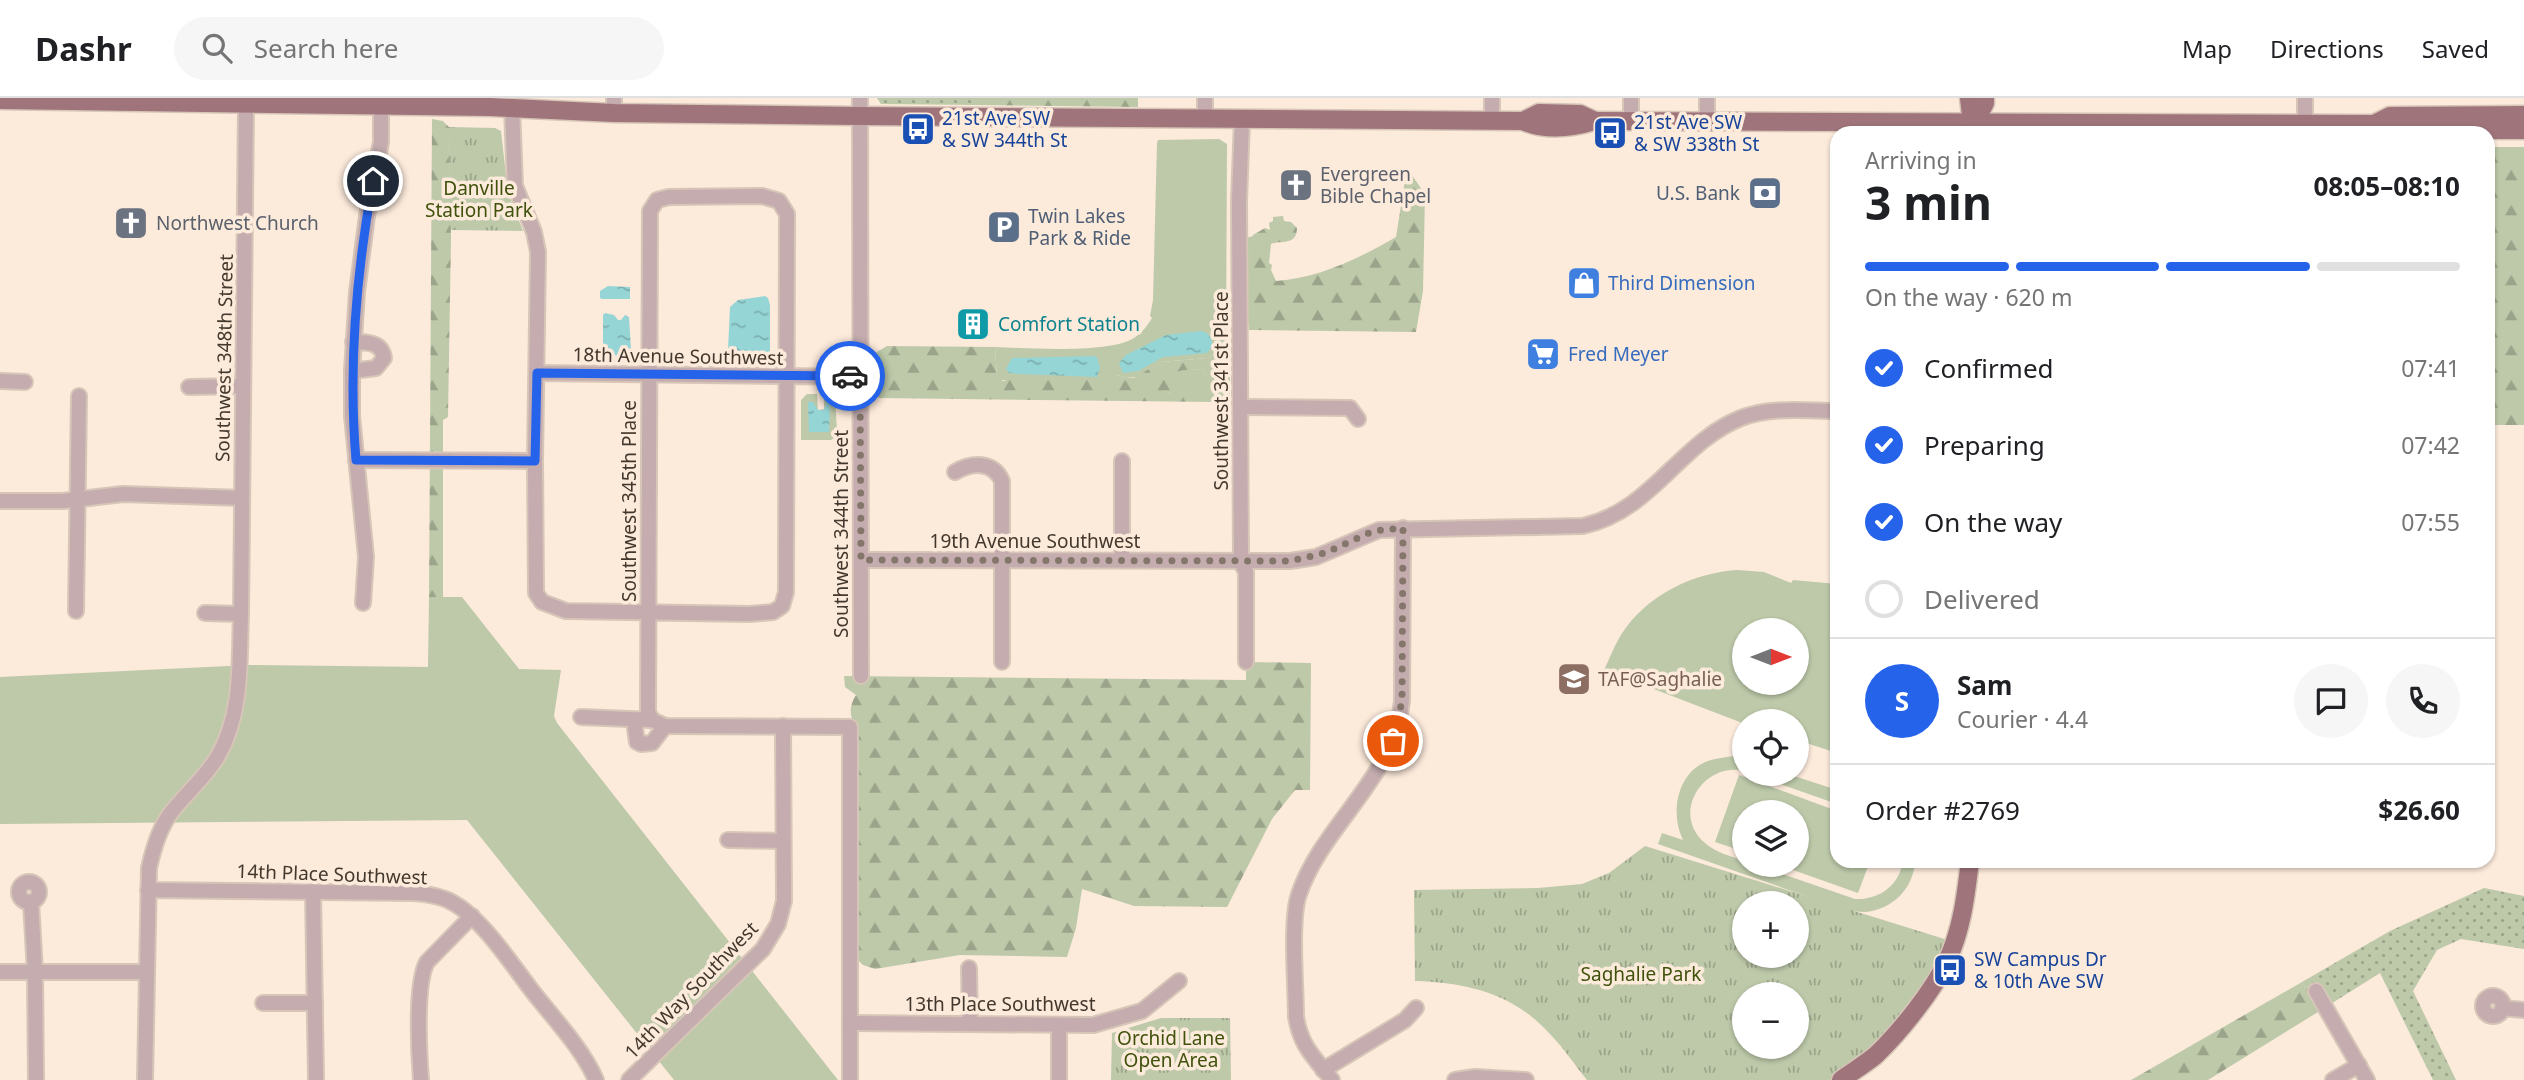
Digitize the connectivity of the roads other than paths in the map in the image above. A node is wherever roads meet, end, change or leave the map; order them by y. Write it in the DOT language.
graph roads {
  1 [pos="860,98"];
  2 [pos="1205,98"];
  3 [pos="1492,98"];
  4 [pos="1631,98"];
  5 [pos="1707,98"];
  6 [pos="1969,98"];
  7 [pos="1985,98"];
  8 [pos="2305,98"];
  9 [pos="0,100"];
  10 [pos="86,100"];
  11 [pos="454,102"];
  12 [pos="246,103"];
  13 [pos="614,105"];
  14 [pos="381,106"];
  15 [pos="512,107"];
  16 [pos="2524,115"];
  17 [pos="859,116"];
  18 [pos="1205,119"];
  19 [pos="1242,120"];
  20 [pos="1492,121"];
  21 [pos="1632,121"];
  22 [pos="1707,122"];
  23 [pos="2305,124"];
  24 [pos="2374,124"];
  25 [pos="1859,126"];
  26 [pos="1973,126"];
  27 [pos="1974,126"];
  28 [pos="2172,126"];
  29 [pos="2379,126"];
  30 [pos="2495,130"];
  31 [pos="2524,130"];
  32 [pos="353,342"];
  33 [pos="352,370"];
  34 [pos="537,373"];
  35 [pos="648,374"];
  36 [pos="786,376"];
  37 [pos="860,377"];
  38 [pos="0,381"];
  39 [pos="25,382"];
  40 [pos="243,386"];
  41 [pos="189,387"];
  42 [pos="79,396"];
  43 [pos="1241,407"];
  44 [pos="1830,411"];
  45 [pos="1358,419"];
  46 [pos="356,460"];
  47 [pos="535,461"];
  48 [pos="1122,461"];
  49 [pos="955,472"];
  50 [pos="242,498"];
  51 [pos="78,500"];
  52 [pos="0,501"];
  53 [pos="1403,528"];
  54 [pos="1122,559"];
  55 [pos="861,560"];
  56 [pos="1002,560"];
  57 [pos="1241,562"];
  58 [pos="363,604"];
  59 [pos="76,611"];
  60 [pos="205,614"];
  61 [pos="241,614"];
  62 [pos="648,614"];
  63 [pos="1002,662"];
  64 [pos="1246,662"];
  65 [pos="861,676"];
  66 [pos="581,717"];
  67 [pos="652,722"];
  68 [pos="783,726"];
  69 [pos="728,840"];
  70 [pos="783,841"];
  71 [pos="1969,868"];
  72 [pos="148,890"];
  73 [pos="313,891"];
  74 [pos="31,902"];
  75 [pos="472,916"];
  76 [pos="970,968"];
  77 [pos="0,972"];
  78 [pos="35,972"];
  79 [pos="145,972"];
  80 [pos="1179,981"];
  81 [pos="2316,990"];
  82 [pos="263,1003"];
  83 [pos="315,1003"];
  84 [pos="1416,1008"];
  85 [pos="2502,1008"];
  86 [pos="2524,1010"];
  87 [pos="850,1023"];
  88 [pos="970,1024"];
  89 [pos="1059,1026"];
  90 [pos="2359,1065"];
  91 [pos="1327,1075"];
  92 [pos="316,1079"];
  93 [pos="36,1080"];
  94 [pos="145,1080"];
  95 [pos="421,1080"];
  96 [pos="596,1080"];
  97 [pos="629,1080"];
  98 [pos="850,1080"];
  99 [pos="1059,1080"];
  100 [pos="1455,1080"];
  101 [pos="1527,1080"];
  102 [pos="1841,1080"];
  103 [pos="2333,1080"];
  104 [pos="2367,1080"];
  1 -- 17 [label="street, Southwest 344th Street"];
  2 -- 18 [label="street"];
  3 -- 20 [label="street"];
  4 -- 21 [label="street"];
  5 -- 22 [label="street"];
  6 -- 26 [label="main road"];
  7 -- 27 [label="main road"];
  8 -- 23 [label="street"];
  9 -- 10 [label="main road"];
  10 -- 12 [label="main road"];
  11 -- 14 [label="main road"];
  11 -- 15 [label="main road"];
  12 -- 14 [label="main road"];
  12 -- 40 [label="street, Southwest 348th Street"];
  13 -- 15 [label="main road"];
  13 -- 17 [label="main road"];
  14 -- 32 [label="street"];
  15 -- 34 [label="street"];
  16 -- 24 [label="main road"];
  17 -- 18 [label="main road"];
  17 -- 37 [label="street, Southwest 344th Street"];
  18 -- 19 [label="main road"];
  19 -- 20 [label="main road"];
  19 -- 43 [label="street, Southwest 341st Place"];
  20 -- 21 [label="main road"];
  21 -- 22 [label="main road"];
  22 -- 25 [label="main road"];
  23 -- 24 [label="main road"];
  23 -- 28 [label="main road"];
  24 -- 29 [label="main road"];
  30 -- 31 [label="main road"];
  32 -- 33 [label="street"];
  32 -- 33 [label="street"];
  33 -- 46 [label="street"];
  34 -- 35 [label="street, 18th Avenue Southwest"];
  34 -- 47 [label="street"];
  35 -- 36 [label="street, 18th Avenue Southwest"];
  35 -- 36 [label="street, Southwest 345th Place"];
  35 -- 62 [label="street, Southwest 345th Place"];
  36 -- 37 [label="street, 18th Avenue Southwest"];
  36 -- 62 [label="street"];
  37 -- 55 [label="street, Southwest 344th Street"];
  38 -- 39 [label="street"];
  40 -- 41 [label="street"];
  40 -- 50 [label="street, Southwest 348th Street"];
  42 -- 51 [label="street"];
  43 -- 45 [label="street"];
  43 -- 57 [label="street, Southwest 341st Place"];
  44 -- 53 [label="street, 19th Avenue Southwest"];
  46 -- 47 [label="street"];
  46 -- 58 [label="street"];
  47 -- 62 [label="street"];
  48 -- 54 [label="street"];
  49 -- 56 [label="street"];
  50 -- 51 [label="street"];
  50 -- 61 [label="street, Southwest 348th Street"];
  51 -- 52 [label="street"];
  51 -- 59 [label="street"];
  53 -- 57 [label="street, 19th Avenue Southwest"];
  53 -- 91 [label="street"];
  54 -- 56 [label="street, 19th Avenue Southwest"];
  54 -- 57 [label="street, 19th Avenue Southwest"];
  55 -- 56 [label="street, 19th Avenue Southwest"];
  55 -- 65 [label="street, Southwest 344th Street"];
  56 -- 63 [label="street"];
  57 -- 64 [label="street, Southwest 341st Place"];
  60 -- 61 [label="street"];
  61 -- 72 [label="street, Southwest 348th Street"];
  62 -- 67 [label="street, Southwest 345th Place"];
  66 -- 67 [label="street"];
  67 -- 68 [label="street"];
  68 -- 70 [label="street, 14th Way Southwest"];
  68 -- 87 [label="street"];
  69 -- 70 [label="street"];
  70 -- 97 [label="street, 14th Way Southwest"];
  71 -- 102 [label="main road"];
  72 -- 73 [label="street, 14th Place Southwest"];
  72 -- 79 [label="street, Southwest 348th Street"];
  73 -- 75 [label="street, 14th Place Southwest"];
  73 -- 83 [label="street"];
  74 -- 78 [label="street"];
  75 -- 95 [label="street"];
  75 -- 96 [label="street, 14th Place Southwest"];
  76 -- 88 [label="street"];
  77 -- 78 [label="street"];
  78 -- 79 [label="street"];
  78 -- 93 [label="street"];
  79 -- 94 [label="street, Southwest 348th Street"];
  80 -- 89 [label="street, 13th Place Southwest"];
  81 -- 90 [label="street"];
  82 -- 83 [label="street"];
  83 -- 92 [label="street"];
  84 -- 91 [label="street"];
  85 -- 86 [label="street"];
  87 -- 88 [label="street, 13th Place Southwest"];
  87 -- 98 [label="street"];
  88 -- 89 [label="street, 13th Place Southwest"];
  89 -- 99 [label="street"];
  90 -- 103 [label="street"];
  90 -- 104 [label="street"];
  100 -- 101 [label="street"];
}
